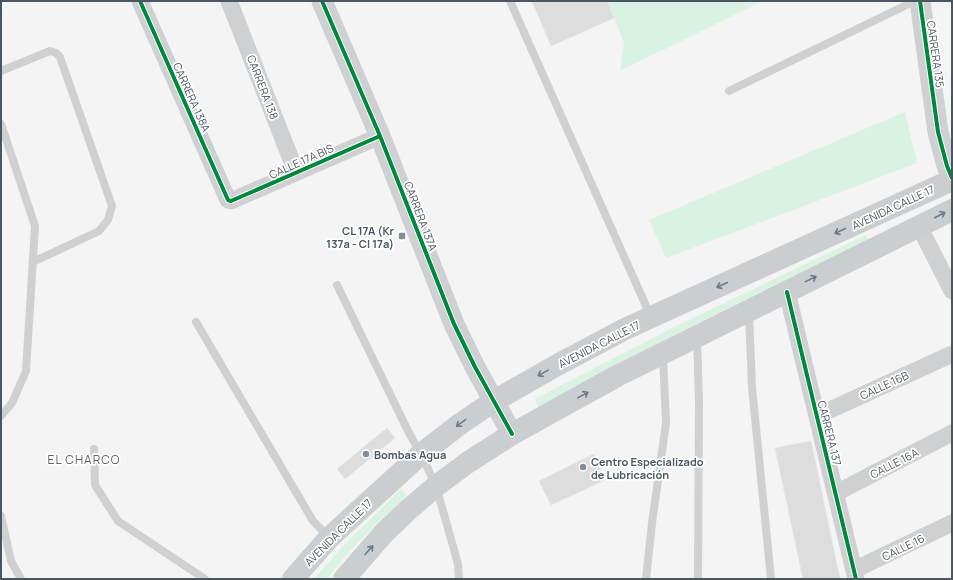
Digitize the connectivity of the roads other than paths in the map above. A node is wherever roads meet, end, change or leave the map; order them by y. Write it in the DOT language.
graph roads {
  1 [pos="140,1"];
  2 [pos="229,1"];
  3 [pos="322,1"];
  4 [pos="510,1"];
  5 [pos="915,1"];
  6 [pos="920,1"];
  7 [pos="1,71"];
  8 [pos="729,91"];
  9 [pos="1,124"];
  10 [pos="380,136"];
  11 [pos="296,172"];
  12 [pos="952,179"];
  13 [pos="228,200"];
  14 [pos="952,210"];
  15 [pos="919,226"];
  16 [pos="33,262"];
  17 [pos="337,285"];
  18 [pos="952,291"];
  19 [pos="787,292"];
  20 [pos="749,310"];
  21 [pos="651,317"];
  22 [pos="196,322"];
  23 [pos="697,335"];
  24 [pos="663,352"];
  25 [pos="952,354"];
  26 [pos="494,401"];
  27 [pos="1,416"];
  28 [pos="817,416"];
  29 [pos="512,434"];
  30 [pos="952,434"];
  31 [pos="94,449"];
  32 [pos="421,454"];
  33 [pos="436,486"];
  34 [pos="836,494"];
  35 [pos="1,516"];
  36 [pos="952,523"];
  37 [pos="330,538"];
  38 [pos="855,575"];
  39 [pos="21,579"];
  40 [pos="206,579"];
  41 [pos="293,579"];
  42 [pos="344,579"];
  43 [pos="459,579"];
  44 [pos="646,579"];
  45 [pos="698,579"];
  46 [pos="771,579"];
  1 -- 13 [label="street, CARRERA 138A"];
  2 -- 11 [label="street, CARRERA 138"];
  3 -- 10 [label="street, CARRERA 137A"];
  4 -- 21 [label="lane"];
  5 -- 8 [label="lane"];
  6 -- 12 [label="street, CARRERA 135"];
  7 -- 16 [label="lane"];
  9 -- 16 [label="lane"];
  10 -- 11 [label="street, CALLE 17A BIS"];
  10 -- 26 [label="street, CARRERA 137A"];
  11 -- 13 [label="street, CALLE 17A BIS"];
  12 -- 21 [label="main road, AVENIDA CALLE 17, one-way"];
  15 -- 14 [label="main road, one-way"];
  15 -- 18 [label="street"];
  19 -- 15 [label="main road, one-way"];
  16 -- 27 [label="lane"];
  17 -- 32 [label="lane"];
  19 -- 20 [label="main road"];
  19 -- 28 [label="street, CARRERA 137"];
  20 -- 23 [label="main road"];
  20 -- 46 [label="lane"];
  21 -- 26 [label="main road, AVENIDA CALLE 17, one-way"];
  22 -- 37 [label="lane"];
  23 -- 24 [label="main road"];
  23 -- 45 [label="lane"];
  29 -- 24 [label="main road, one-way"];
  24 -- 44 [label="lane"];
  25 -- 28 [label="street, CALLE 16B"];
  26 -- 29 [label="street, CARRERA 137A"];
  26 -- 32 [label="main road, AVENIDA CALLE 17, one-way"];
  28 -- 34 [label="street, CARRERA 137"];
  29 -- 33 [label="main road"];
  30 -- 34 [label="street, CALLE 16A"];
  31 -- 40 [label="lane"];
  32 -- 33 [label="lane"];
  32 -- 37 [label="main road, AVENIDA CALLE 17"];
  42 -- 33 [label="main road, one-way"];
  33 -- 43 [label="lane"];
  34 -- 38 [label="street, CARRERA 137"];
  35 -- 39 [label="lane"];
  36 -- 38 [label="street, CALLE 16"];
  37 -- 41 [label="main road, AVENIDA CALLE 17"];
}
